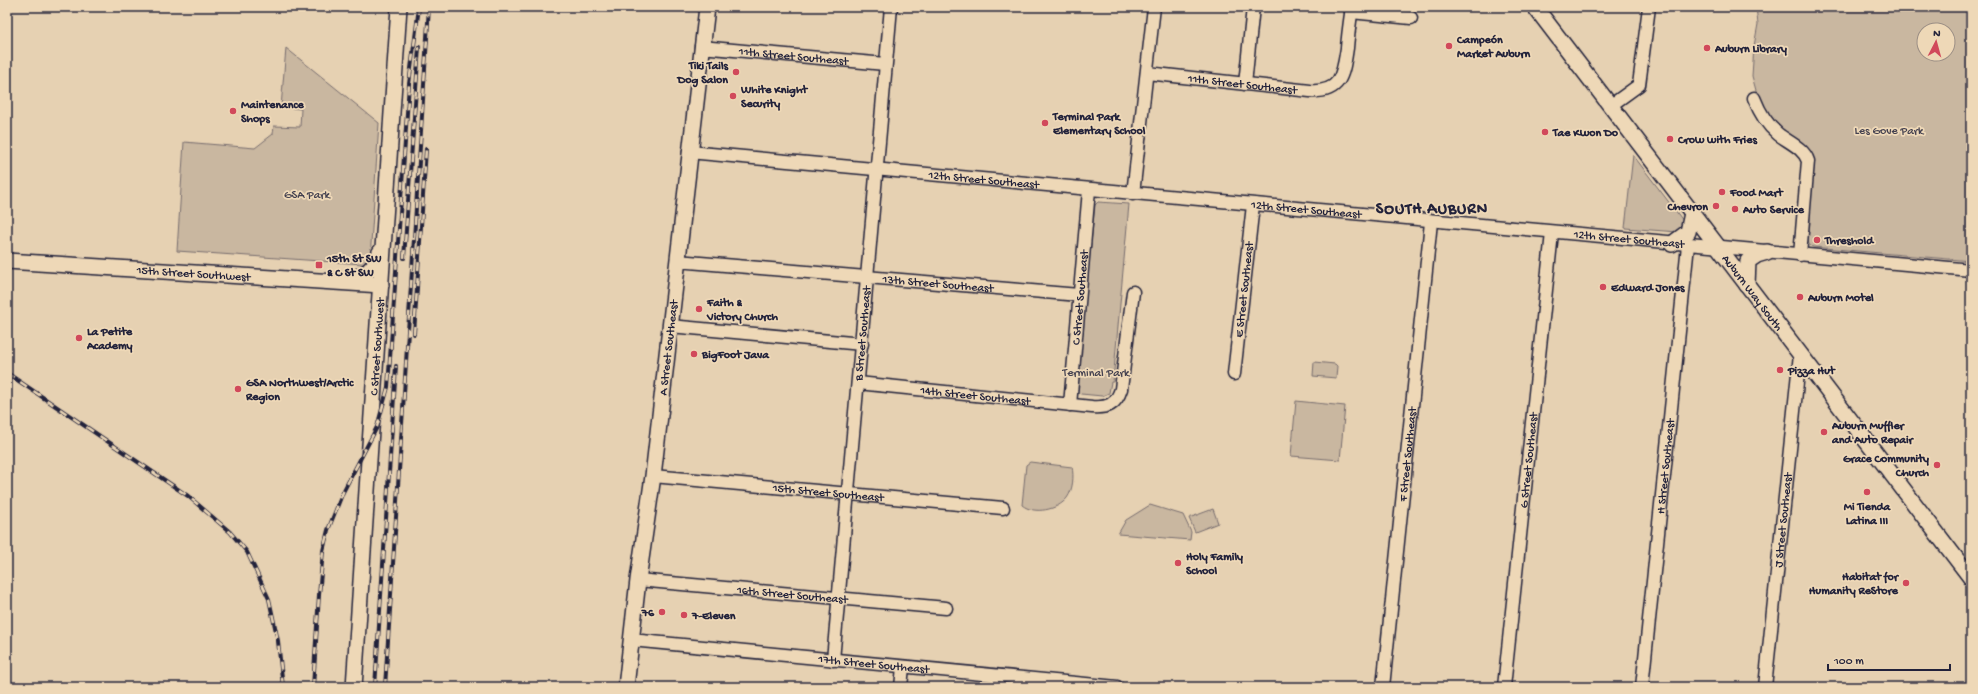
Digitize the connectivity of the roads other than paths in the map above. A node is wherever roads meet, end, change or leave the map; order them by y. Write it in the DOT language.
graph roads {
  1 [pos="399,7"];
  2 [pos="707,7"];
  3 [pos="891,7"];
  4 [pos="1154,7"];
  5 [pos="1253,7"];
  6 [pos="1535,7"];
  7 [pos="1649,7"];
  8 [pos="1351,10"];
  9 [pos="1411,18"];
  10 [pos="701,47"];
  11 [pos="885,64"];
  12 [pos="1147,73"];
  13 [pos="1245,84"];
  14 [pos="1754,98"];
  15 [pos="1610,106"];
  16 [pos="689,152"];
  17 [pos="876,170"];
  18 [pos="1089,190"];
  19 [pos="1133,194"];
  20 [pos="1253,205"];
  21 [pos="1692,214"];
  22 [pos="1431,222"];
  23 [pos="1552,233"];
  24 [pos="384,241"];
  25 [pos="1672,244"];
  26 [pos="1688,245"];
  27 [pos="1718,248"];
  28 [pos="1767,252"];
  29 [pos="1800,255"];
  30 [pos="7,261"];
  31 [pos="677,261"];
  32 [pos="1971,270"];
  33 [pos="867,277"];
  34 [pos="337,282"];
  35 [pos="381,285"];
  36 [pos="1747,285"];
  37 [pos="1133,292"];
  38 [pos="1079,295"];
  39 [pos="670,326"];
  40 [pos="862,344"];
  41 [pos="1800,354"];
  42 [pos="1234,374"];
  43 [pos="858,383"];
  44 [pos="1070,405"];
  45 [pos="653,476"];
  46 [pos="848,494"];
  47 [pos="1003,508"];
  48 [pos="1971,578"];
  49 [pos="638,580"];
  50 [pos="838,598"];
  51 [pos="946,608"];
  52 [pos="631,640"];
  53 [pos="833,660"];
  54 [pos="903,667"];
  55 [pos="354,687"];
  56 [pos="626,687"];
  57 [pos="901,687"];
  58 [pos="1117,687"];
  59 [pos="1383,687"];
  60 [pos="1504,687"];
  61 [pos="1642,687"];
  62 [pos="1765,687"];
  1 -- 24 [label="main road, C Street Southwest"];
  2 -- 10 [label="main road, A Street Southeast"];
  3 -- 11 [label="street, B Street Southeast"];
  4 -- 12 [label="street"];
  5 -- 13 [label="street"];
  6 -- 15 [label="main road, Auburn Way South"];
  7 -- 15 [label="street"];
  8 -- 9 [label="street"];
  8 -- 13 [label="street, 11th Street Southeast"];
  10 -- 11 [label="street, 11th Street Southeast"];
  10 -- 16 [label="main road, A Street Southeast"];
  11 -- 17 [label="street, B Street Southeast"];
  12 -- 13 [label="street, 11th Street Southeast"];
  12 -- 19 [label="street"];
  14 -- 29 [label="street"];
  15 -- 21 [label="main road, Auburn Way South"];
  16 -- 17 [label="street, 12th Street Southeast"];
  16 -- 31 [label="main road, A Street Southeast"];
  17 -- 18 [label="street, 12th Street Southeast"];
  17 -- 33 [label="street, B Street Southeast"];
  18 -- 19 [label="street, 12th Street Southeast"];
  18 -- 38 [label="street, C Street Southeast"];
  19 -- 20 [label="street, 12th Street Southeast"];
  20 -- 22 [label="street, 12th Street Southeast"];
  20 -- 42 [label="street, E Street Southeast"];
  21 -- 25 [label="main road"];
  21 -- 27 [label="main road, Auburn Way South"];
  22 -- 23 [label="street, 12th Street Southeast"];
  22 -- 59 [label="street, F Street Southeast"];
  23 -- 25 [label="street, 12th Street Southeast"];
  23 -- 60 [label="street, G Street Southeast"];
  24 -- 34 [label="main road"];
  24 -- 35 [label="main road, C Street Southwest"];
  25 -- 26 [label="street, 12th Street Southeast"];
  26 -- 27 [label="street, 12th Street Southeast"];
  26 -- 61 [label="street, H Street Southeast"];
  27 -- 28 [label="street, 12th Street Southeast"];
  27 -- 36 [label="main road, Auburn Way South"];
  28 -- 29 [label="street, 12th Street Southeast"];
  28 -- 36 [label="main road"];
  29 -- 32 [label="street, 12th Street Southeast"];
  30 -- 34 [label="main road, 15th Street Southwest"];
  31 -- 33 [label="street, 13th Street Southeast"];
  31 -- 39 [label="main road, A Street Southeast"];
  33 -- 38 [label="street, 13th Street Southeast"];
  33 -- 40 [label="street, B Street Southeast"];
  34 -- 35 [label="main road, 15th Street Southwest"];
  35 -- 55 [label="main road, C Street Southwest"];
  36 -- 41 [label="main road, Auburn Way South"];
  37 -- 44 [label="street, 14th Street Southeast"];
  38 -- 44 [label="street, C Street Southeast"];
  39 -- 40 [label="street"];
  39 -- 45 [label="main road, A Street Southeast"];
  40 -- 43 [label="street, B Street Southeast"];
  41 -- 48 [label="main road, Auburn Way South"];
  41 -- 62 [label="street, J Street Southeast"];
  43 -- 44 [label="street, 14th Street Southeast"];
  43 -- 46 [label="street, B Street Southeast"];
  45 -- 46 [label="street, 15th Street Southeast"];
  45 -- 49 [label="main road, A Street Southeast"];
  46 -- 47 [label="street, 15th Street Southeast"];
  46 -- 50 [label="street, B Street Southeast"];
  49 -- 50 [label="street, 16th Street Southeast"];
  49 -- 52 [label="main road, A Street Southeast"];
  50 -- 51 [label="street, 16th Street Southeast"];
  50 -- 53 [label="street, B Street Southeast"];
  52 -- 53 [label="street, 17th Street Southeast"];
  52 -- 56 [label="main road, A Street Southeast"];
  53 -- 54 [label="street, 17th Street Southeast"];
  54 -- 57 [label="street"];
  54 -- 58 [label="street, 17th Street Southeast"];
}
